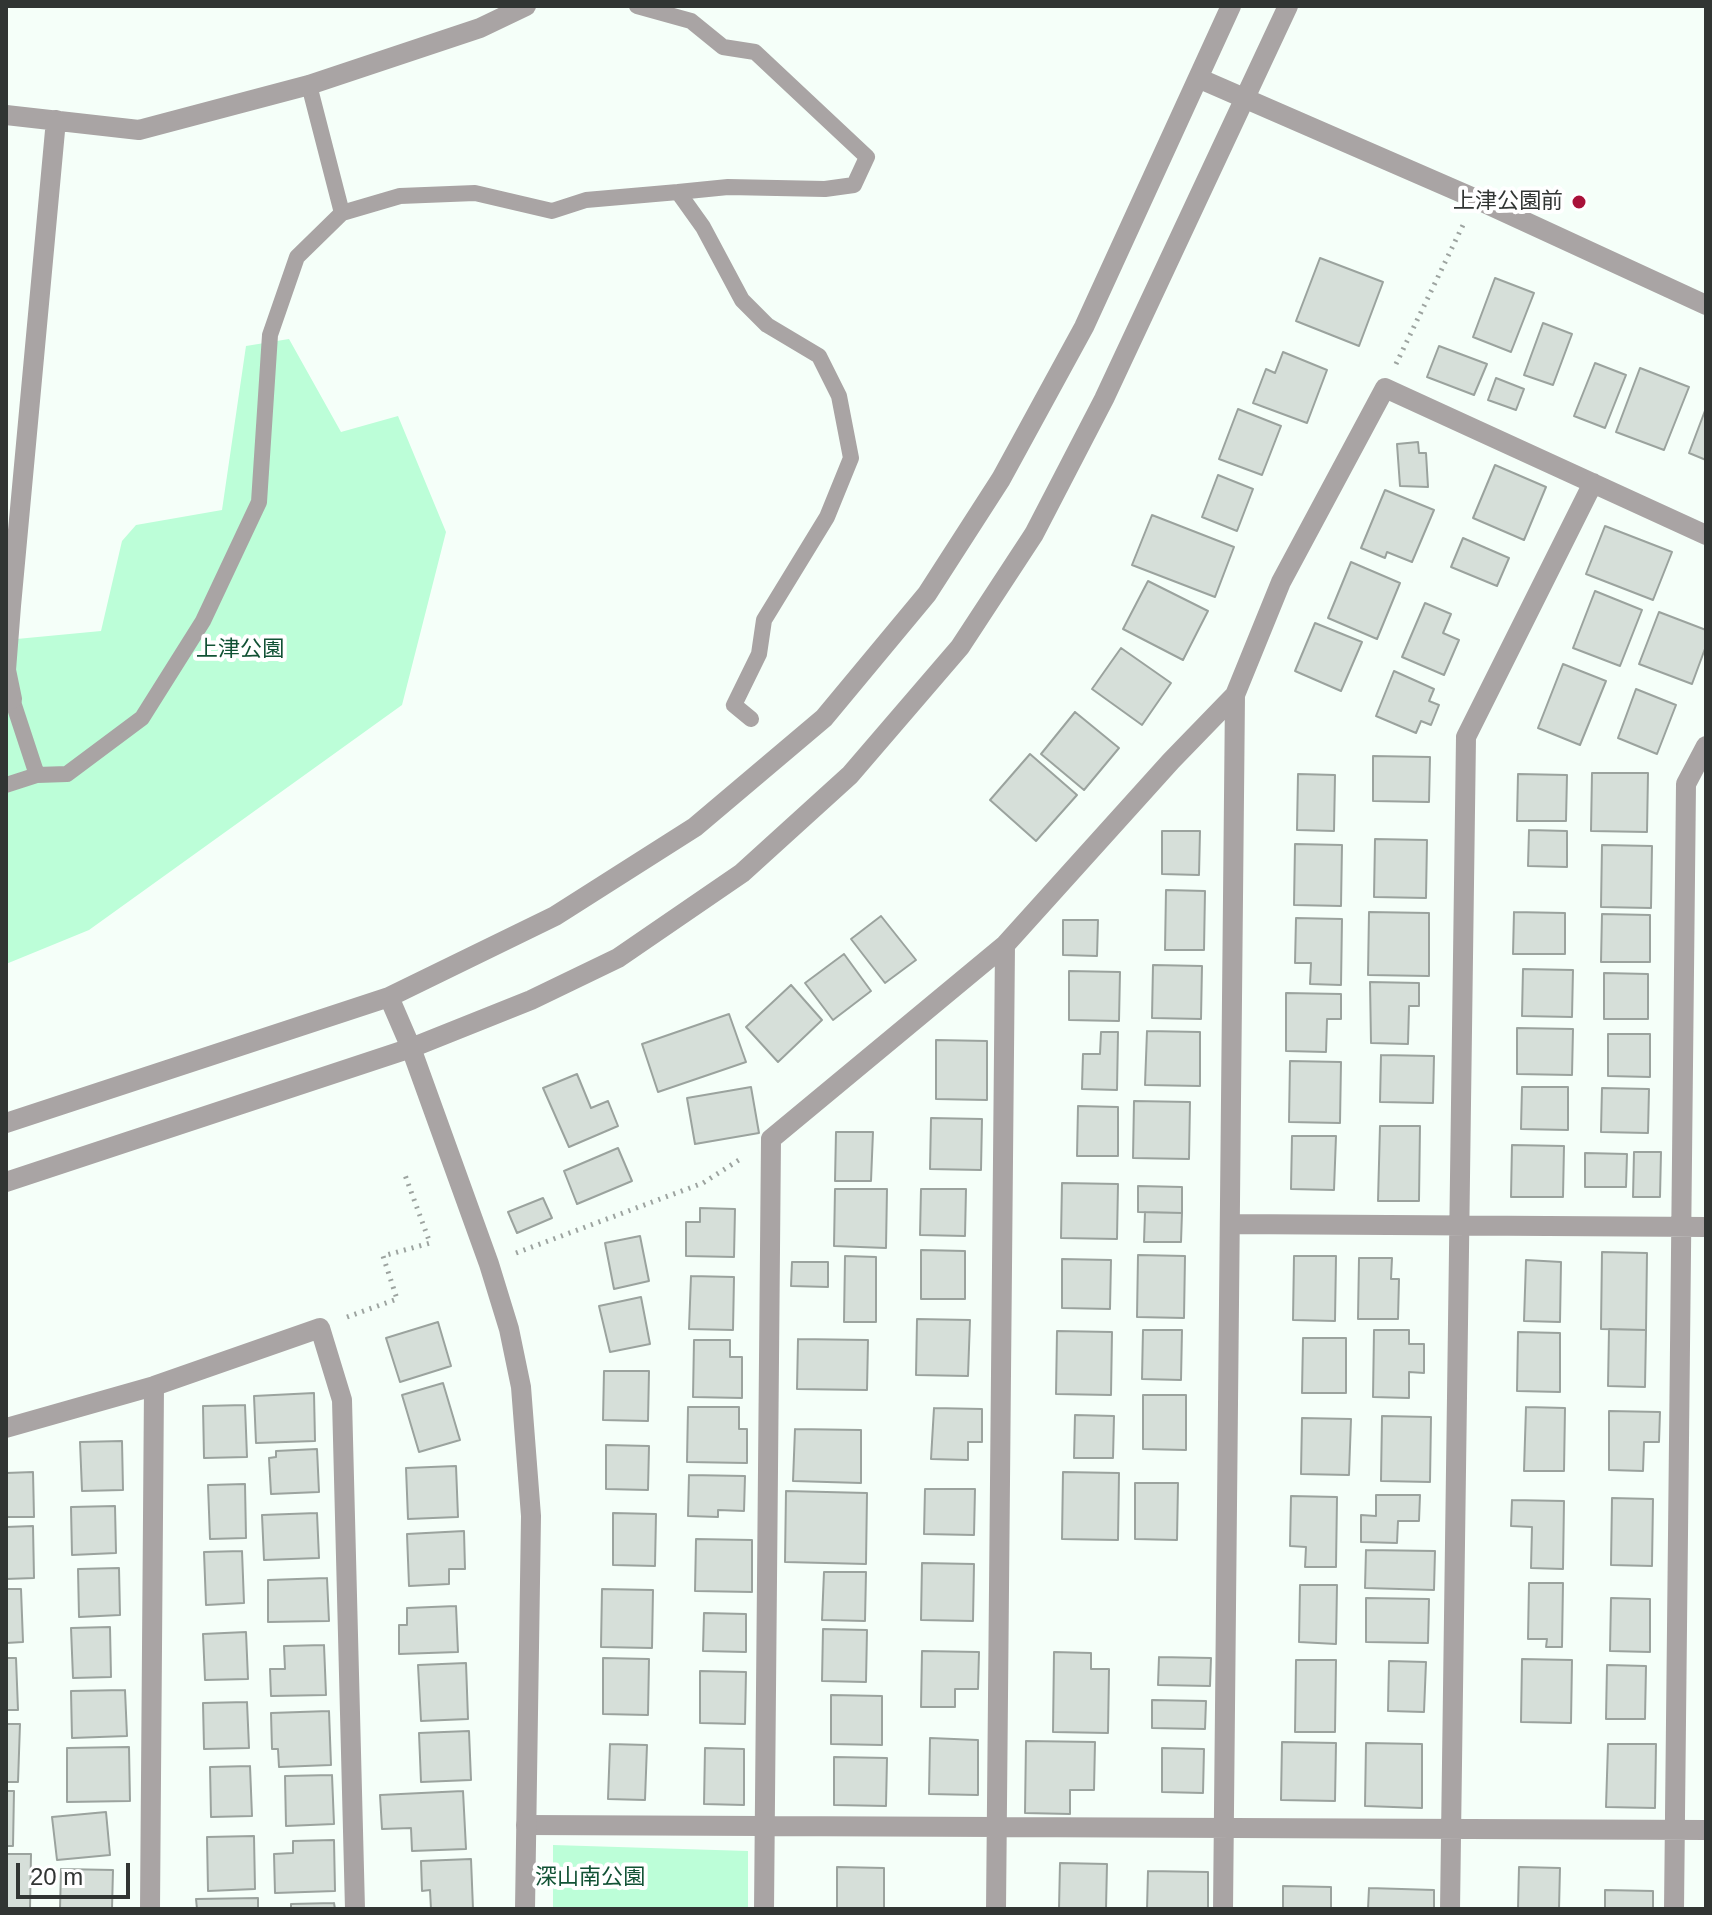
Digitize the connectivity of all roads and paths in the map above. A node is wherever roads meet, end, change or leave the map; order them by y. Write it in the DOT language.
graph roads {
  1 [pos="526,6"];
  2 [pos="637,6"];
  3 [pos="1231,6"];
  4 [pos="1288,6"];
  5 [pos="1198,78"];
  6 [pos="309,85"];
  7 [pos="1245,100"];
  8 [pos="6,115"];
  9 [pos="56,120"];
  10 [pos="678,192"];
  11 [pos="1476,199"];
  12 [pos="342,213"];
  13 [pos="1706,305"];
  14 [pos="1385,388"];
  15 [pos="1593,483"];
  16 [pos="1706,535"];
  17 [pos="1235,695"];
  18 [pos="12,699"];
  19 [pos="751,719"];
  20 [pos="1706,746"];
  21 [pos="37,775"];
  22 [pos="6,785"];
  23 [pos="1005,945"];
  24 [pos="389,997"];
  25 [pos="411,1048"];
  26 [pos="6,1123"];
  27 [pos="771,1139"];
  28 [pos="405,1175"];
  29 [pos="6,1182"];
  30 [pos="1230,1224"];
  31 [pos="1459,1225"];
  32 [pos="1682,1227"];
  33 [pos="1706,1227"];
  34 [pos="489,1264"];
  35 [pos="354,1314"];
  36 [pos="154,1386"];
  37 [pos="6,1428"];
  38 [pos="526,1825"];
  39 [pos="765,1826"];
  40 [pos="997,1827"];
  41 [pos="1224,1828"];
  42 [pos="1451,1829"];
  43 [pos="1675,1830"];
  44 [pos="1706,1830"];
  45 [pos="150,1909"];
  46 [pos="355,1909"];
  47 [pos="525,1909"];
  48 [pos="764,1909"];
  49 [pos="996,1909"];
  50 [pos="1223,1909"];
  51 [pos="1450,1909"];
  52 [pos="1674,1909"];
  1 -- 6 [label="street"];
  2 -- 10 [label="lane"];
  3 -- 5 [label="street"];
  4 -- 7 [label="street"];
  5 -- 7 [label="street"];
  5 -- 24 [label="street"];
  6 -- 9 [label="street"];
  6 -- 12 [label="lane"];
  7 -- 11 [label="street"];
  7 -- 25 [label="street"];
  8 -- 9 [label="street"];
  9 -- 18 [label="street"];
  10 -- 12 [label="lane"];
  10 -- 19 [label="lane"];
  11 -- 13 [label="street"];
  11 -- 14 [label="path"];
  12 -- 21 [label="lane"];
  14 -- 15 [label="street"];
  14 -- 17 [label="street"];
  15 -- 16 [label="street"];
  15 -- 31 [label="street"];
  17 -- 23 [label="street"];
  17 -- 30 [label="street"];
  18 -- 21 [label="lane"];
  20 -- 32 [label="street"];
  21 -- 22 [label="lane"];
  23 -- 27 [label="street"];
  23 -- 40 [label="street"];
  24 -- 25 [label="street"];
  24 -- 26 [label="street"];
  25 -- 29 [label="street"];
  25 -- 34 [label="street"];
  27 -- 34 [label="path"];
  27 -- 39 [label="street"];
  28 -- 35 [label="path"];
  30 -- 31 [label="street"];
  30 -- 41 [label="street"];
  31 -- 32 [label="street"];
  31 -- 42 [label="street"];
  32 -- 33 [label="street"];
  32 -- 43 [label="street"];
  34 -- 38 [label="street"];
  36 -- 37 [label="street"];
  36 -- 45 [label="street"];
  36 -- 46 [label="street"];
  38 -- 39 [label="street"];
  38 -- 47 [label="street"];
  39 -- 40 [label="street"];
  39 -- 48 [label="street"];
  40 -- 41 [label="street"];
  40 -- 49 [label="street"];
  41 -- 42 [label="street"];
  41 -- 50 [label="street"];
  42 -- 43 [label="street"];
  42 -- 51 [label="street"];
  43 -- 44 [label="street"];
  43 -- 52 [label="street"];
}
